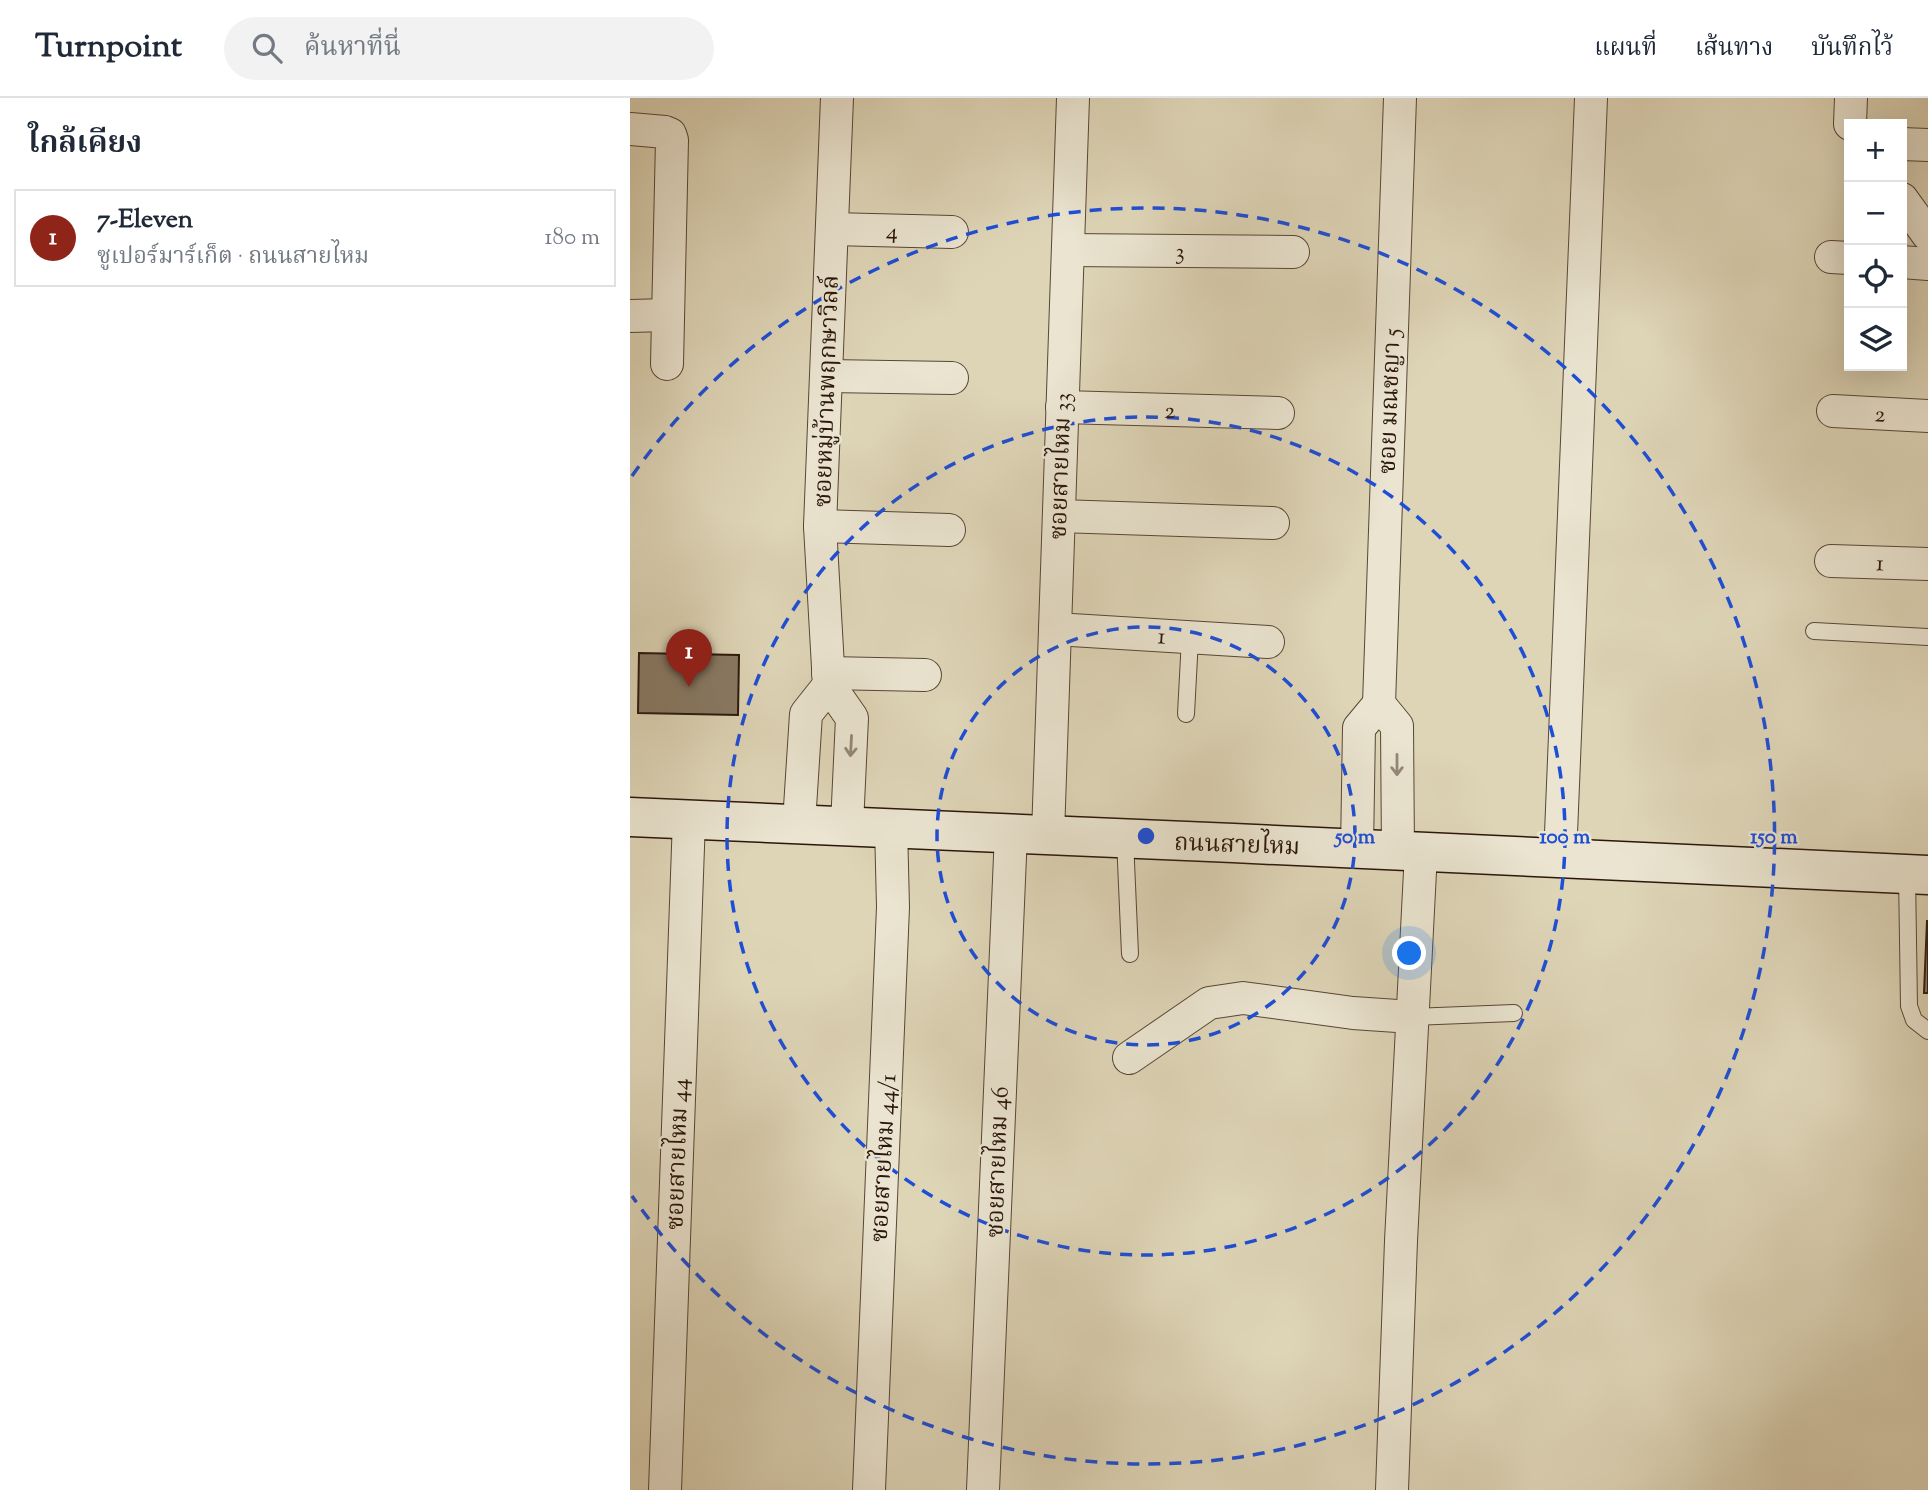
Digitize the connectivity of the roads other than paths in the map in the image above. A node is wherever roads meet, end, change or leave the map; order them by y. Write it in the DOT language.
graph roads {
  1 [pos="837,98"];
  2 [pos="1073,98"];
  3 [pos="1400,98"];
  4 [pos="1591,98"];
  5 [pos="1851,98"];
  6 [pos="1850,119"];
  7 [pos="630,130"];
  8 [pos="1907,144"];
  9 [pos="1928,145"];
  10 [pos="1907,206"];
  11 [pos="832,229"];
  12 [pos="953,232"];
  13 [pos="1928,235"];
  14 [pos="1068,250"];
  15 [pos="1293,251"];
  16 [pos="1907,262"];
  17 [pos="1928,264"];
  18 [pos="667,314"];
  19 [pos="630,316"];
  20 [pos="667,364"];
  21 [pos="828,376"];
  22 [pos="953,379"];
  23 [pos="1062,407"];
  24 [pos="1833,411"];
  25 [pos="1278,413"];
  26 [pos="1928,416"];
  27 [pos="1059,516"];
  28 [pos="1273,523"];
  29 [pos="820,526"];
  30 [pos="949,530"];
  31 [pos="1831,561"];
  32 [pos="1928,564"];
  33 [pos="1055,629"];
  34 [pos="1814,631"];
  35 [pos="1928,637"];
  36 [pos="1190,638"];
  37 [pos="1268,642"];
  38 [pos="925,675"];
  39 [pos="829,679"];
  40 [pos="1379,704"];
  41 [pos="1186,714"];
  42 [pos="630,817"];
  43 [pos="689,819"];
  44 [pos="799,823"];
  45 [pos="847,825"];
  46 [pos="891,826"];
  47 [pos="1011,833"];
  48 [pos="1048,835"];
  49 [pos="1125,839"];
  50 [pos="1357,849"];
  51 [pos="1409,852"];
  52 [pos="1560,858"];
  53 [pos="1917,874"];
  54 [pos="1130,954"];
  55 [pos="1514,1013"];
  56 [pos="1412,1017"];
  57 [pos="1928,1031"];
  58 [pos="1129,1058"];
  59 [pos="664,1490"];
  60 [pos="869,1490"];
  61 [pos="983,1490"];
  62 [pos="1392,1490"];
  1 -- 11 [label="street, ซอยหมู่บ้านพฤกษาวิลล์"];
  2 -- 14 [label="street, ซอยสายไหม 33"];
  3 -- 40 [label="street, ซอย มณชญา 5"];
  4 -- 52 [label="street"];
  5 -- 6 [label="street"];
  7 -- 18 [label="street"];
  8 -- 9 [label="street"];
  10 -- 13 [label="street"];
  11 -- 12 [label="street, 4"];
  11 -- 21 [label="street, ซอยหมู่บ้านพฤกษาวิลล์"];
  14 -- 15 [label="street, 3"];
  14 -- 23 [label="street, ซอยสายไหม 33"];
  16 -- 17 [label="street"];
  18 -- 19 [label="street"];
  18 -- 20 [label="street"];
  21 -- 22 [label="street"];
  21 -- 29 [label="street, ซอยหมู่บ้านพฤกษาวิลล์"];
  23 -- 25 [label="street, 2"];
  23 -- 27 [label="street, ซอยสายไหม 33"];
  24 -- 26 [label="street, 2"];
  27 -- 28 [label="street"];
  27 -- 33 [label="street, ซอยสายไหม 33"];
  29 -- 30 [label="street"];
  29 -- 39 [label="street, ซอยหมู่บ้านพฤกษาวิลล์"];
  31 -- 32 [label="street, 1"];
  33 -- 36 [label="street, 1"];
  33 -- 48 [label="street, ซอยสายไหม 33"];
  34 -- 35 [label="lane"];
  36 -- 37 [label="street, 1"];
  36 -- 41 [label="lane"];
  38 -- 39 [label="street"];
  39 -- 44 [label="street"];
  39 -- 45 [label="street, one-way"];
  40 -- 50 [label="street"];
  40 -- 51 [label="street, one-way"];
  42 -- 43 [label="main road, ถนนสายไหม"];
  43 -- 44 [label="main road, ถนนสายไหม"];
  43 -- 59 [label="street, ซอยสายไหม 44"];
  44 -- 45 [label="main road, ถนนสายไหม"];
  45 -- 46 [label="main road, ถนนสายไหม"];
  46 -- 47 [label="main road, ถนนสายไหม"];
  46 -- 60 [label="street, ซอยสายไหม 44/1"];
  47 -- 48 [label="main road, ถนนสายไหม"];
  47 -- 61 [label="street, ซอยสายไหม 46"];
  48 -- 49 [label="main road, ถนนสายไหม"];
  49 -- 50 [label="main road, ถนนสายไหม"];
  49 -- 54 [label="lane"];
  50 -- 51 [label="main road, ถนนสายไหม"];
  51 -- 52 [label="main road, ถนนสายไหม"];
  51 -- 56 [label="street"];
  52 -- 53 [label="main road, ถนนสายไหม"];
  53 -- 57 [label="lane"];
  55 -- 56 [label="lane"];
  56 -- 58 [label="street"];
  56 -- 62 [label="street"];
}
